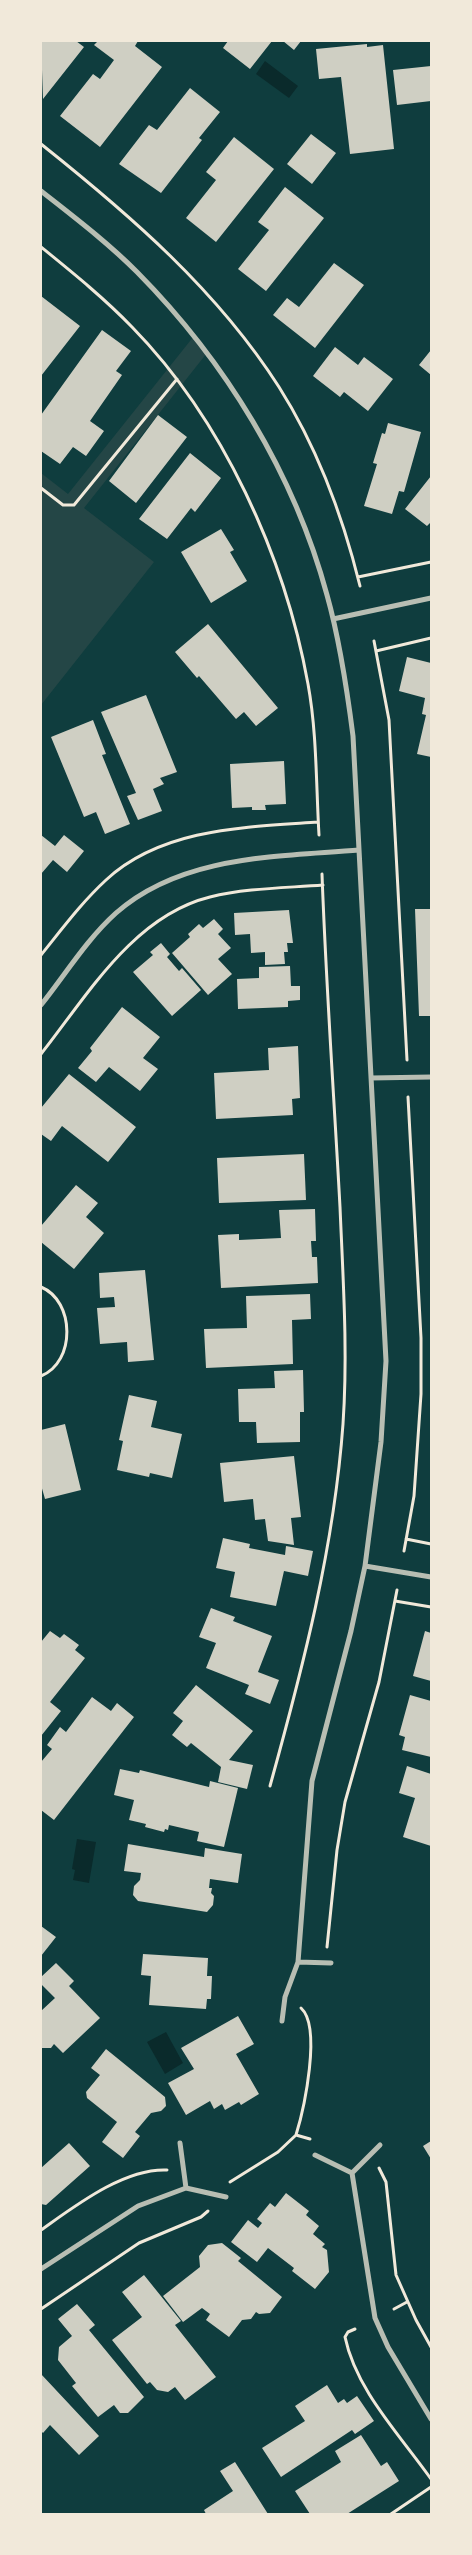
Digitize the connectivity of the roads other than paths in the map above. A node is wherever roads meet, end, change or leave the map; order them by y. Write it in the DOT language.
graph roads {
  1 [pos="41,191"];
  2 [pos="431,598"];
  3 [pos="333,619"];
  4 [pos="359,850"];
  5 [pos="41,1005"];
  6 [pos="431,1077"];
  7 [pos="371,1078"];
  8 [pos="364,1566"];
  9 [pos="431,1577"];
  10 [pos="298,1962"];
  11 [pos="328,1963"];
  12 [pos="282,2021"];
  13 [pos="180,2143"];
  14 [pos="380,2145"];
  15 [pos="315,2154"];
  16 [pos="352,2173"];
  17 [pos="186,2188"];
  18 [pos="226,2197"];
  19 [pos="41,2269"];
  20 [pos="431,2419"];
  1 -- 3 [label="street"];
  2 -- 3 [label="street"];
  3 -- 4 [label="street"];
  4 -- 5 [label="street"];
  4 -- 7 [label="street"];
  6 -- 7 [label="street"];
  7 -- 8 [label="street"];
  8 -- 9 [label="street"];
  8 -- 10 [label="street"];
  10 -- 11 [label="street"];
  10 -- 12 [label="street"];
  13 -- 17 [label="street"];
  14 -- 16 [label="street"];
  15 -- 16 [label="street"];
  16 -- 20 [label="street"];
  17 -- 18 [label="street"];
  17 -- 19 [label="street"];
}
